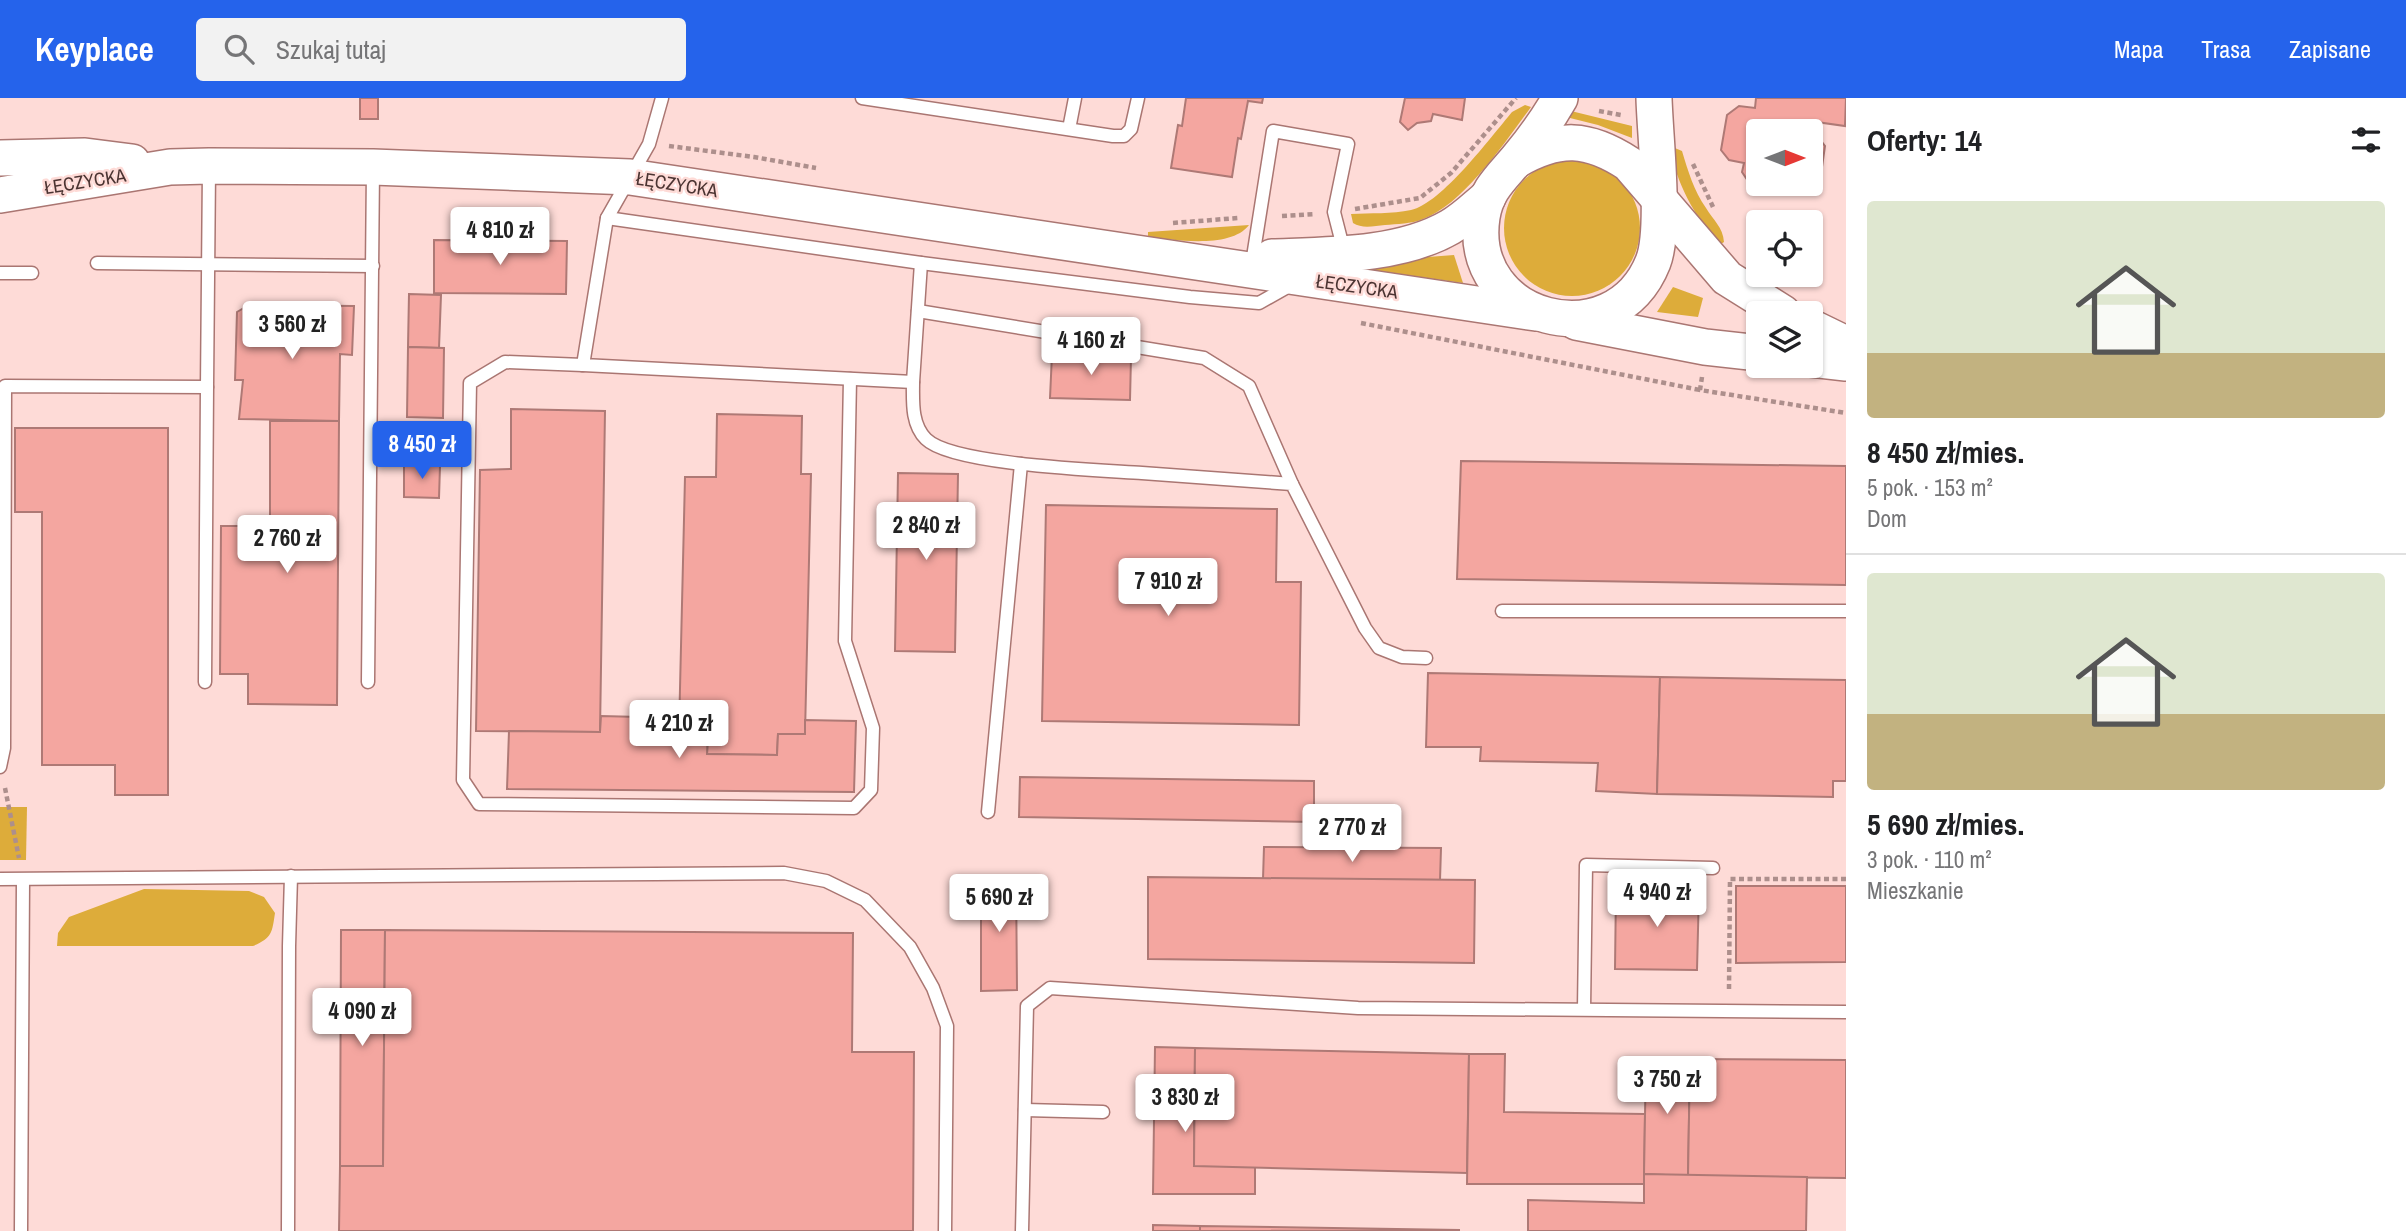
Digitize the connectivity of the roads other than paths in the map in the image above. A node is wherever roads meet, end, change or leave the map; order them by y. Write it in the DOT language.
graph roads {
  1 [pos="662,98"];
  2 [pos="862,98"];
  3 [pos="1075,98"];
  4 [pos="1138,98"];
  5 [pos="1560,98"];
  6 [pos="1654,98"];
  7 [pos="1069,130"];
  8 [pos="0,158"];
  9 [pos="1517,160"];
  10 [pos="209,166"];
  11 [pos="170,167"];
  12 [pos="373,167"];
  13 [pos="630,177"];
  14 [pos="0,195"];
  15 [pos="1488,197"];
  16 [pos="1658,198"];
  17 [pos="607,218"];
  18 [pos="1344,253"];
  19 [pos="1253,257"];
  20 [pos="1179,258"];
  21 [pos="97,263"];
  22 [pos="921,263"];
  23 [pos="208,264"];
  24 [pos="373,266"];
  25 [pos="0,273"];
  26 [pos="32,273"];
  27 [pos="1304,278"];
  28 [pos="1764,301"];
  29 [pos="918,311"];
  30 [pos="1549,317"];
  31 [pos="1823,333"];
  32 [pos="1846,344"];
  33 [pos="1746,352"];
  34 [pos="1823,360"];
  35 [pos="1846,363"];
  36 [pos="583,365"];
  37 [pos="850,379"];
  38 [pos="913,382"];
  39 [pos="3,386"];
  40 [pos="207,387"];
  41 [pos="1021,464"];
  42 [pos="1292,484"];
  43 [pos="1502,611"];
  44 [pos="1846,611"];
  45 [pos="1426,658"];
  46 [pos="205,682"];
  47 [pos="368,682"];
  48 [pos="0,767"];
  49 [pos="988,812"];
  50 [pos="1713,868"];
  51 [pos="291,876"];
  52 [pos="0,879"];
  53 [pos="23,880"];
  54 [pos="1584,1009"];
  55 [pos="1846,1012"];
  56 [pos="1025,1110"];
  57 [pos="1102,1112"];
  58 [pos="22,1231"];
  59 [pos="288,1231"];
  60 [pos="945,1231"];
  61 [pos="1022,1231"];
  1 -- 13 [label="lane"];
  2 -- 7 [label="lane"];
  3 -- 7 [label="lane"];
  4 -- 7 [label="lane"];
  5 -- 9 [label="street"];
  6 -- 16 [label="street"];
  8 -- 11 [label="street, ŁĘCZYCKA"];
  9 -- 15 [label="street"];
  9 -- 16 [label="street"];
  10 -- 11 [label="street, ŁĘCZYCKA"];
  10 -- 12 [label="street, ŁĘCZYCKA"];
  10 -- 23 [label="lane"];
  11 -- 14 [label="street, ŁĘCZYCKA"];
  12 -- 13 [label="street, ŁĘCZYCKA"];
  12 -- 24 [label="lane"];
  13 -- 17 [label="lane"];
  13 -- 20 [label="street, ŁĘCZYCKA"];
  15 -- 18 [label="street, ŁĘCZYCKA"];
  15 -- 30 [label="street"];
  16 -- 28 [label="street"];
  16 -- 30 [label="street"];
  17 -- 22 [label="lane"];
  17 -- 36 [label="lane"];
  18 -- 19 [label="street, ŁĘCZYCKA"];
  18 -- 19 [label="lane"];
  19 -- 20 [label="street, ŁĘCZYCKA"];
  20 -- 27 [label="street, ŁĘCZYCKA"];
  21 -- 23 [label="lane"];
  22 -- 27 [label="lane"];
  22 -- 29 [label="lane"];
  23 -- 24 [label="lane"];
  23 -- 40 [label="lane"];
  24 -- 47 [label="lane"];
  25 -- 26 [label="lane"];
  27 -- 30 [label="street, ŁĘCZYCKA"];
  29 -- 38 [label="lane"];
  29 -- 42 [label="lane"];
  30 -- 33 [label="street, ŁĘCZYCKA"];
  31 -- 32 [label="street"];
  34 -- 35 [label="street"];
  36 -- 37 [label="lane"];
  36 -- 37 [label="lane"];
  37 -- 38 [label="lane"];
  38 -- 41 [label="lane"];
  39 -- 40 [label="lane"];
  39 -- 48 [label="lane"];
  40 -- 46 [label="lane"];
  41 -- 42 [label="lane"];
  41 -- 49 [label="lane"];
  42 -- 45 [label="lane"];
  43 -- 44 [label="lane"];
  50 -- 54 [label="lane"];
  51 -- 53 [label="lane"];
  51 -- 59 [label="lane"];
  51 -- 60 [label="lane"];
  52 -- 53 [label="lane"];
  53 -- 58 [label="lane"];
  54 -- 55 [label="lane"];
  54 -- 56 [label="lane"];
  56 -- 57 [label="lane"];
  56 -- 61 [label="lane"];
}
